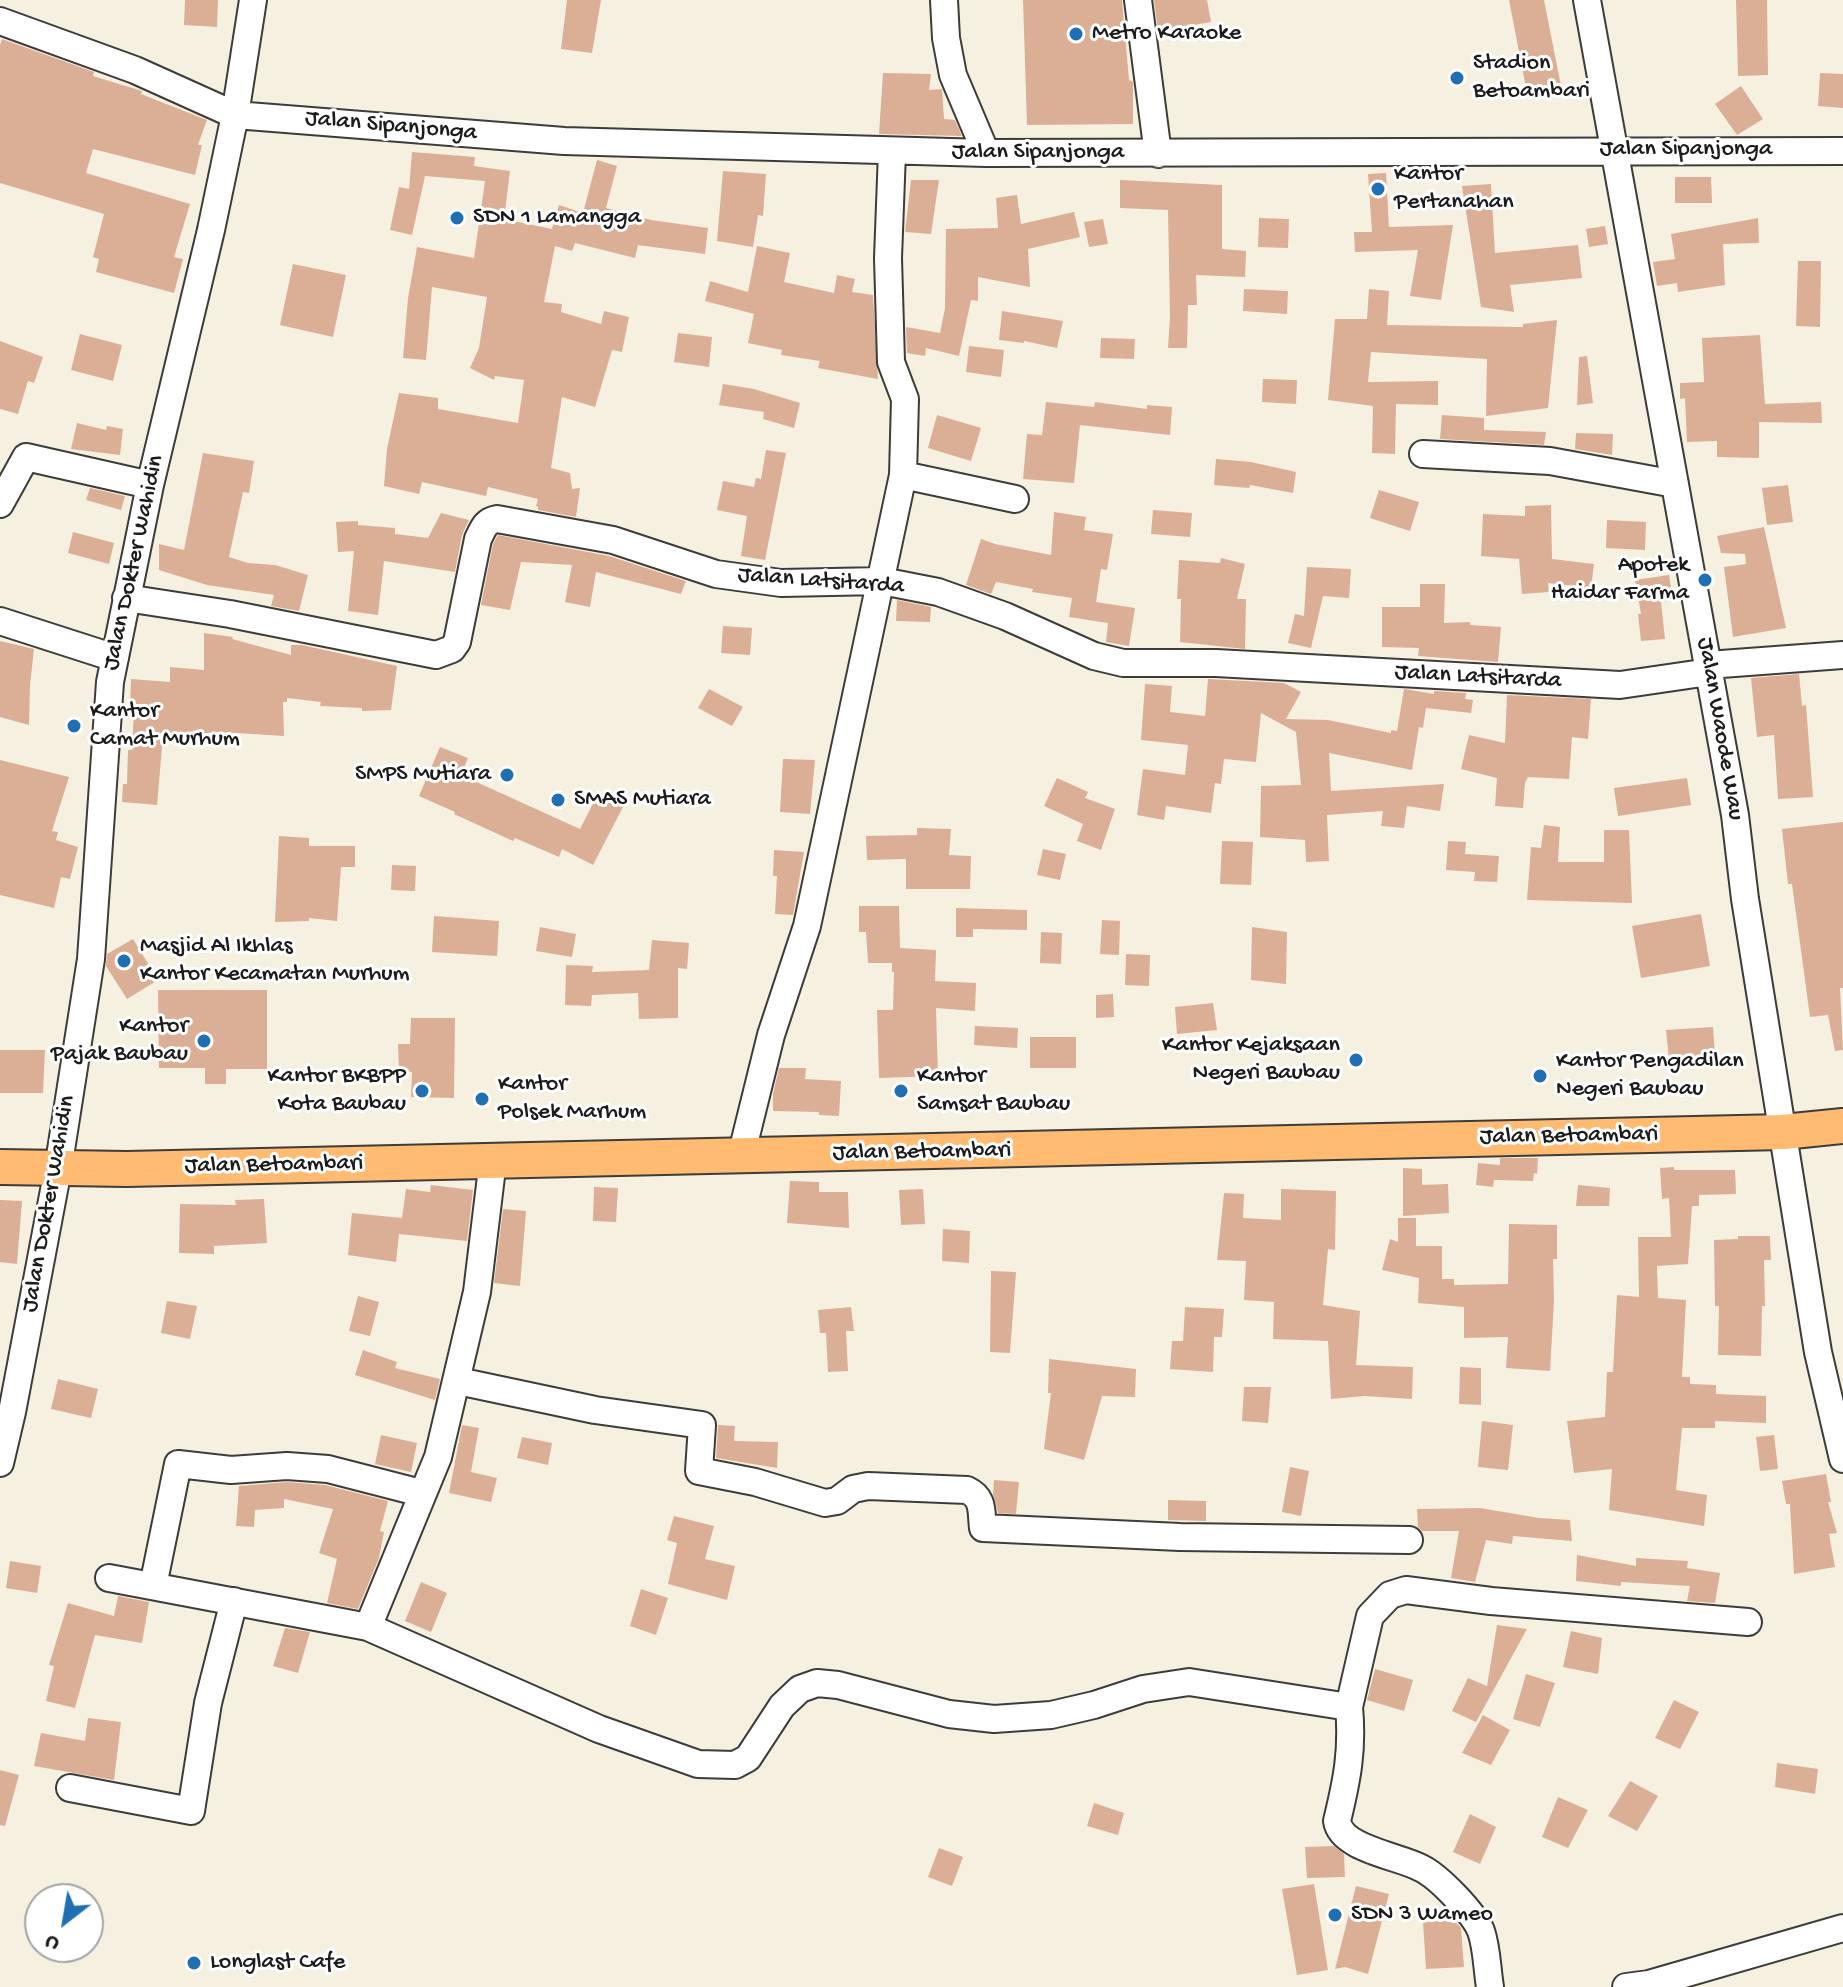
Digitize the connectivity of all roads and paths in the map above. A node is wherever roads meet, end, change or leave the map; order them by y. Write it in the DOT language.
graph roads {
  1 [pos="253,0"];
  2 [pos="944,0"];
  3 [pos="1138,0"];
  4 [pos="1587,0"];
  5 [pos="0,21"];
  6 [pos="235,115"];
  7 [pos="1613,150"];
  8 [pos="1843,151"];
  9 [pos="892,152"];
  10 [pos="986,153"];
  11 [pos="1158,154"];
  12 [pos="1423,454"];
  13 [pos="903,475"];
  14 [pos="1675,484"];
  15 [pos="150,485"];
  16 [pos="1015,499"];
  17 [pos="0,504"];
  18 [pos="882,581"];
  19 [pos="126,598"];
  20 [pos="0,621"];
  21 [pos="1843,655"];
  22 [pos="115,658"];
  23 [pos="1709,668"];
  24 [pos="1843,1110"];
  25 [pos="1782,1124"];
  26 [pos="1843,1126"];
  27 [pos="745,1140"];
  28 [pos="1021,1143"];
  29 [pos="0,1150"];
  30 [pos="493,1160"];
  31 [pos="59,1161"];
  32 [pos="0,1167"];
  33 [pos="458,1381"];
  34 [pos="1843,1459"];
  35 [pos="0,1463"];
  36 [pos="421,1493"];
  37 [pos="1409,1540"];
  38 [pos="109,1578"];
  39 [pos="153,1586"];
  40 [pos="234,1601"];
  41 [pos="1748,1622"];
  42 [pos="368,1627"];
  43 [pos="1349,1707"];
  44 [pos="70,1788"];
  45 [pos="1843,1928"];
  46 [pos="1642,1986"];
  47 [pos="1490,1987"];
  1 -- 6 [label="street, Jalan Dokter Wahidin"];
  2 -- 10 [label="street"];
  3 -- 11 [label="street"];
  4 -- 7 [label="street, Jalan Waode Wau"];
  5 -- 6 [label="street, Jalan Sipanjonga"];
  6 -- 9 [label="street, Jalan Sipanjonga"];
  6 -- 15 [label="street, Jalan Dokter Wahidin"];
  7 -- 8 [label="street, Jalan Sipanjonga"];
  7 -- 11 [label="street, Jalan Sipanjonga"];
  7 -- 14 [label="street, Jalan Waode Wau"];
  9 -- 10 [label="street, Jalan Sipanjonga"];
  9 -- 13 [label="street"];
  10 -- 11 [label="street, Jalan Sipanjonga"];
  12 -- 14 [label="street"];
  13 -- 16 [label="street"];
  13 -- 18 [label="street"];
  14 -- 23 [label="street, Jalan Waode Wau"];
  15 -- 17 [label="street"];
  15 -- 19 [label="street, Jalan Dokter Wahidin"];
  18 -- 19 [label="street, Jalan Latsitarda"];
  18 -- 23 [label="street, Jalan Latsitarda"];
  18 -- 27 [label="street"];
  19 -- 22 [label="street, Jalan Dokter Wahidin"];
  20 -- 22 [label="street"];
  21 -- 23 [label="street, Jalan Latsitarda"];
  22 -- 31 [label="street, Jalan Dokter Wahidin"];
  23 -- 25 [label="street, Jalan Waode Wau"];
  24 -- 25 [label="main road, Jalan Betoambari"];
  25 -- 26 [label="main road, Jalan Betoambari"];
  25 -- 28 [label="main road, Jalan Betoambari"];
  25 -- 34 [label="street, Jalan Waode Wau"];
  27 -- 28 [label="main road, Jalan Betoambari"];
  27 -- 31 [label="main road, Jalan Betoambari"];
  28 -- 30 [label="main road, Jalan Betoambari"];
  29 -- 31 [label="main road, Jalan Betoambari"];
  30 -- 31 [label="main road, Jalan Betoambari"];
  30 -- 33 [label="street"];
  31 -- 32 [label="main road, Jalan Betoambari"];
  31 -- 35 [label="street, Jalan Dokter Wahidin"];
  33 -- 36 [label="street"];
  33 -- 37 [label="street"];
  36 -- 39 [label="street"];
  36 -- 42 [label="street"];
  38 -- 39 [label="street"];
  39 -- 40 [label="street"];
  40 -- 42 [label="street"];
  40 -- 44 [label="street"];
  41 -- 43 [label="street"];
  42 -- 43 [label="street"];
  43 -- 47 [label="street"];
  45 -- 46 [label="street"];
}
